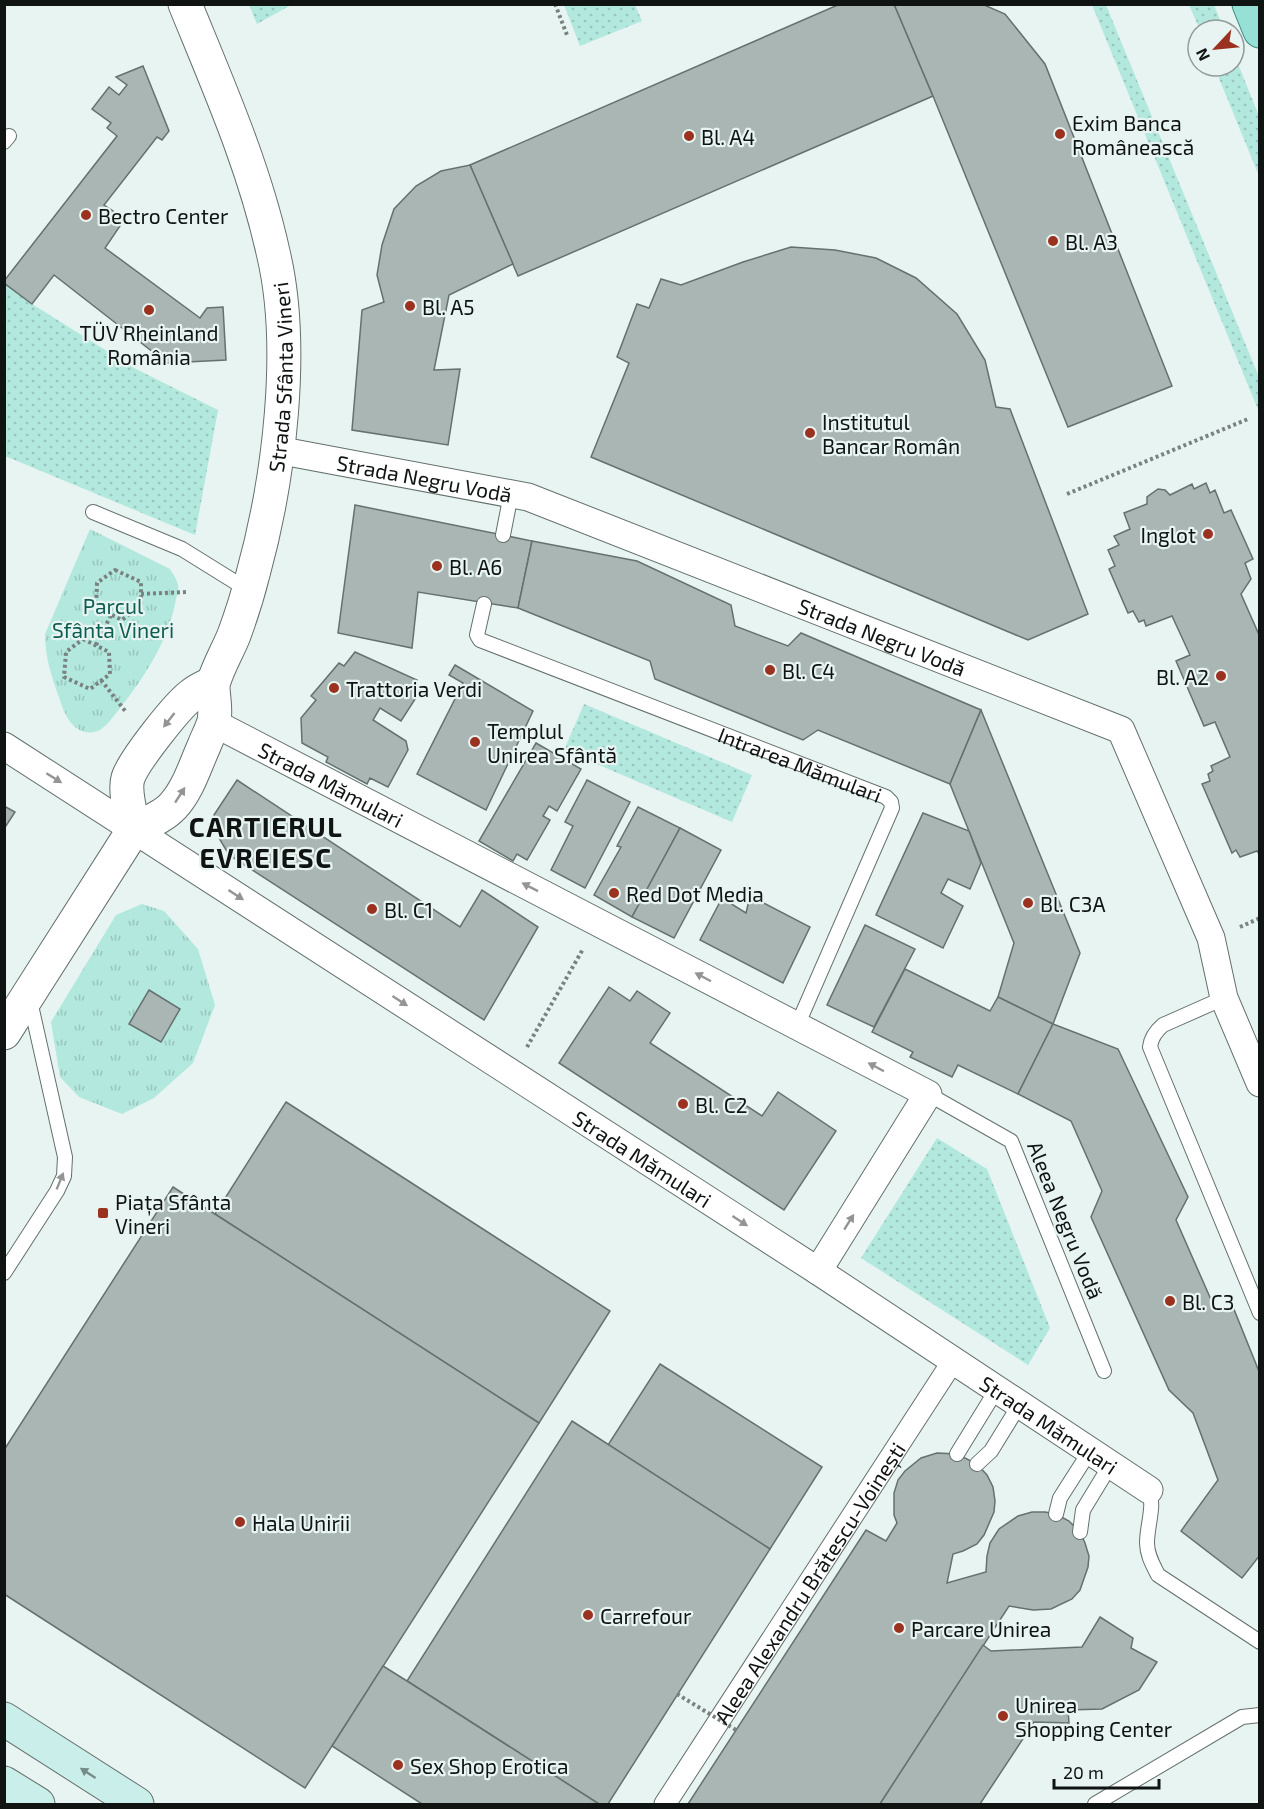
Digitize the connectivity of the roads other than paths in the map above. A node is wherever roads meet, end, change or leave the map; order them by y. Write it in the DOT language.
graph roads {
  1 [pos="185,4"];
  2 [pos="1249,4"];
  3 [pos="1260,31"];
  4 [pos="277,450"];
  5 [pos="511,494"];
  6 [pos="93,512"];
  7 [pos="503,535"];
  8 [pos="248,590"];
  9 [pos="484,604"];
  10 [pos="213,683"];
  11 [pos="214,723"];
  12 [pos="4,746"];
  13 [pos="134,829"];
  14 [pos="29,996"];
  15 [pos="1224,998"];
  16 [pos="797,1026"];
  17 [pos="4,1033"];
  18 [pos="1260,1083"];
  19 [pos="928,1094"];
  20 [pos="4,1272"];
  21 [pos="818,1272"];
  22 [pos="1260,1313"];
  23 [pos="953,1361"];
  24 [pos="1104,1371"];
  25 [pos="997,1389"];
  26 [pos="1020,1404"];
  27 [pos="957,1454"];
  28 [pos="1100,1458"];
  29 [pos="977,1464"];
  30 [pos="1149,1490"];
  31 [pos="1056,1514"];
  32 [pos="1080,1532"];
  33 [pos="1260,1642"];
  34 [pos="1260,1715"];
  35 [pos="4,1719"];
  36 [pos="4,1783"];
  37 [pos="38,1804"];
  38 [pos="137,1804"];
  39 [pos="665,1804"];
  40 [pos="1095,1804"];
  1 -- 4 [label="street, Strada Sfânta Vineri"];
  2 -- 3 [label="main road"];
  4 -- 5 [label="street, Strada Negru Vodă"];
  4 -- 8 [label="street, Strada Sfânta Vineri"];
  5 -- 7 [label="lane"];
  5 -- 15 [label="street, Strada Negru Vodă"];
  6 -- 8 [label="lane"];
  8 -- 10 [label="street, Strada Sfânta Vineri"];
  9 -- 16 [label="lane, Intrarea Mămulari"];
  10 -- 11 [label="street, Strada Sfânta Vineri"];
  10 -- 13 [label="street, one-way"];
  13 -- 11 [label="street, Strada Sfânta Vineri, one-way"];
  16 -- 11 [label="street, Strada Mămulari, one-way"];
  12 -- 13 [label="street, Strada Mămulari, one-way"];
  13 -- 14 [label="street"];
  13 -- 21 [label="street, Strada Mămulari, one-way"];
  14 -- 17 [label="street"];
  20 -- 14 [label="lane, one-way"];
  15 -- 18 [label="street, Strada Negru Vodă"];
  15 -- 22 [label="lane"];
  19 -- 16 [label="street, Strada Mămulari, one-way"];
  21 -- 19 [label="street, one-way"];
  19 -- 24 [label="lane, Aleea Negru Vodă"];
  21 -- 23 [label="street, Strada Mămulari"];
  23 -- 25 [label="street, Strada Mămulari"];
  23 -- 39 [label="street, Aleea Alexandru Brătescu-Voinești"];
  25 -- 26 [label="street, Strada Mămulari"];
  25 -- 27 [label="lane"];
  26 -- 28 [label="street, Strada Mămulari"];
  26 -- 29 [label="lane"];
  28 -- 30 [label="street, Strada Mămulari"];
  28 -- 31 [label="lane"];
  28 -- 32 [label="lane"];
  30 -- 33 [label="lane"];
  34 -- 40 [label="lane"];
  38 -- 35 [label="main road, one-way"];
  36 -- 37 [label="main road"];
}
